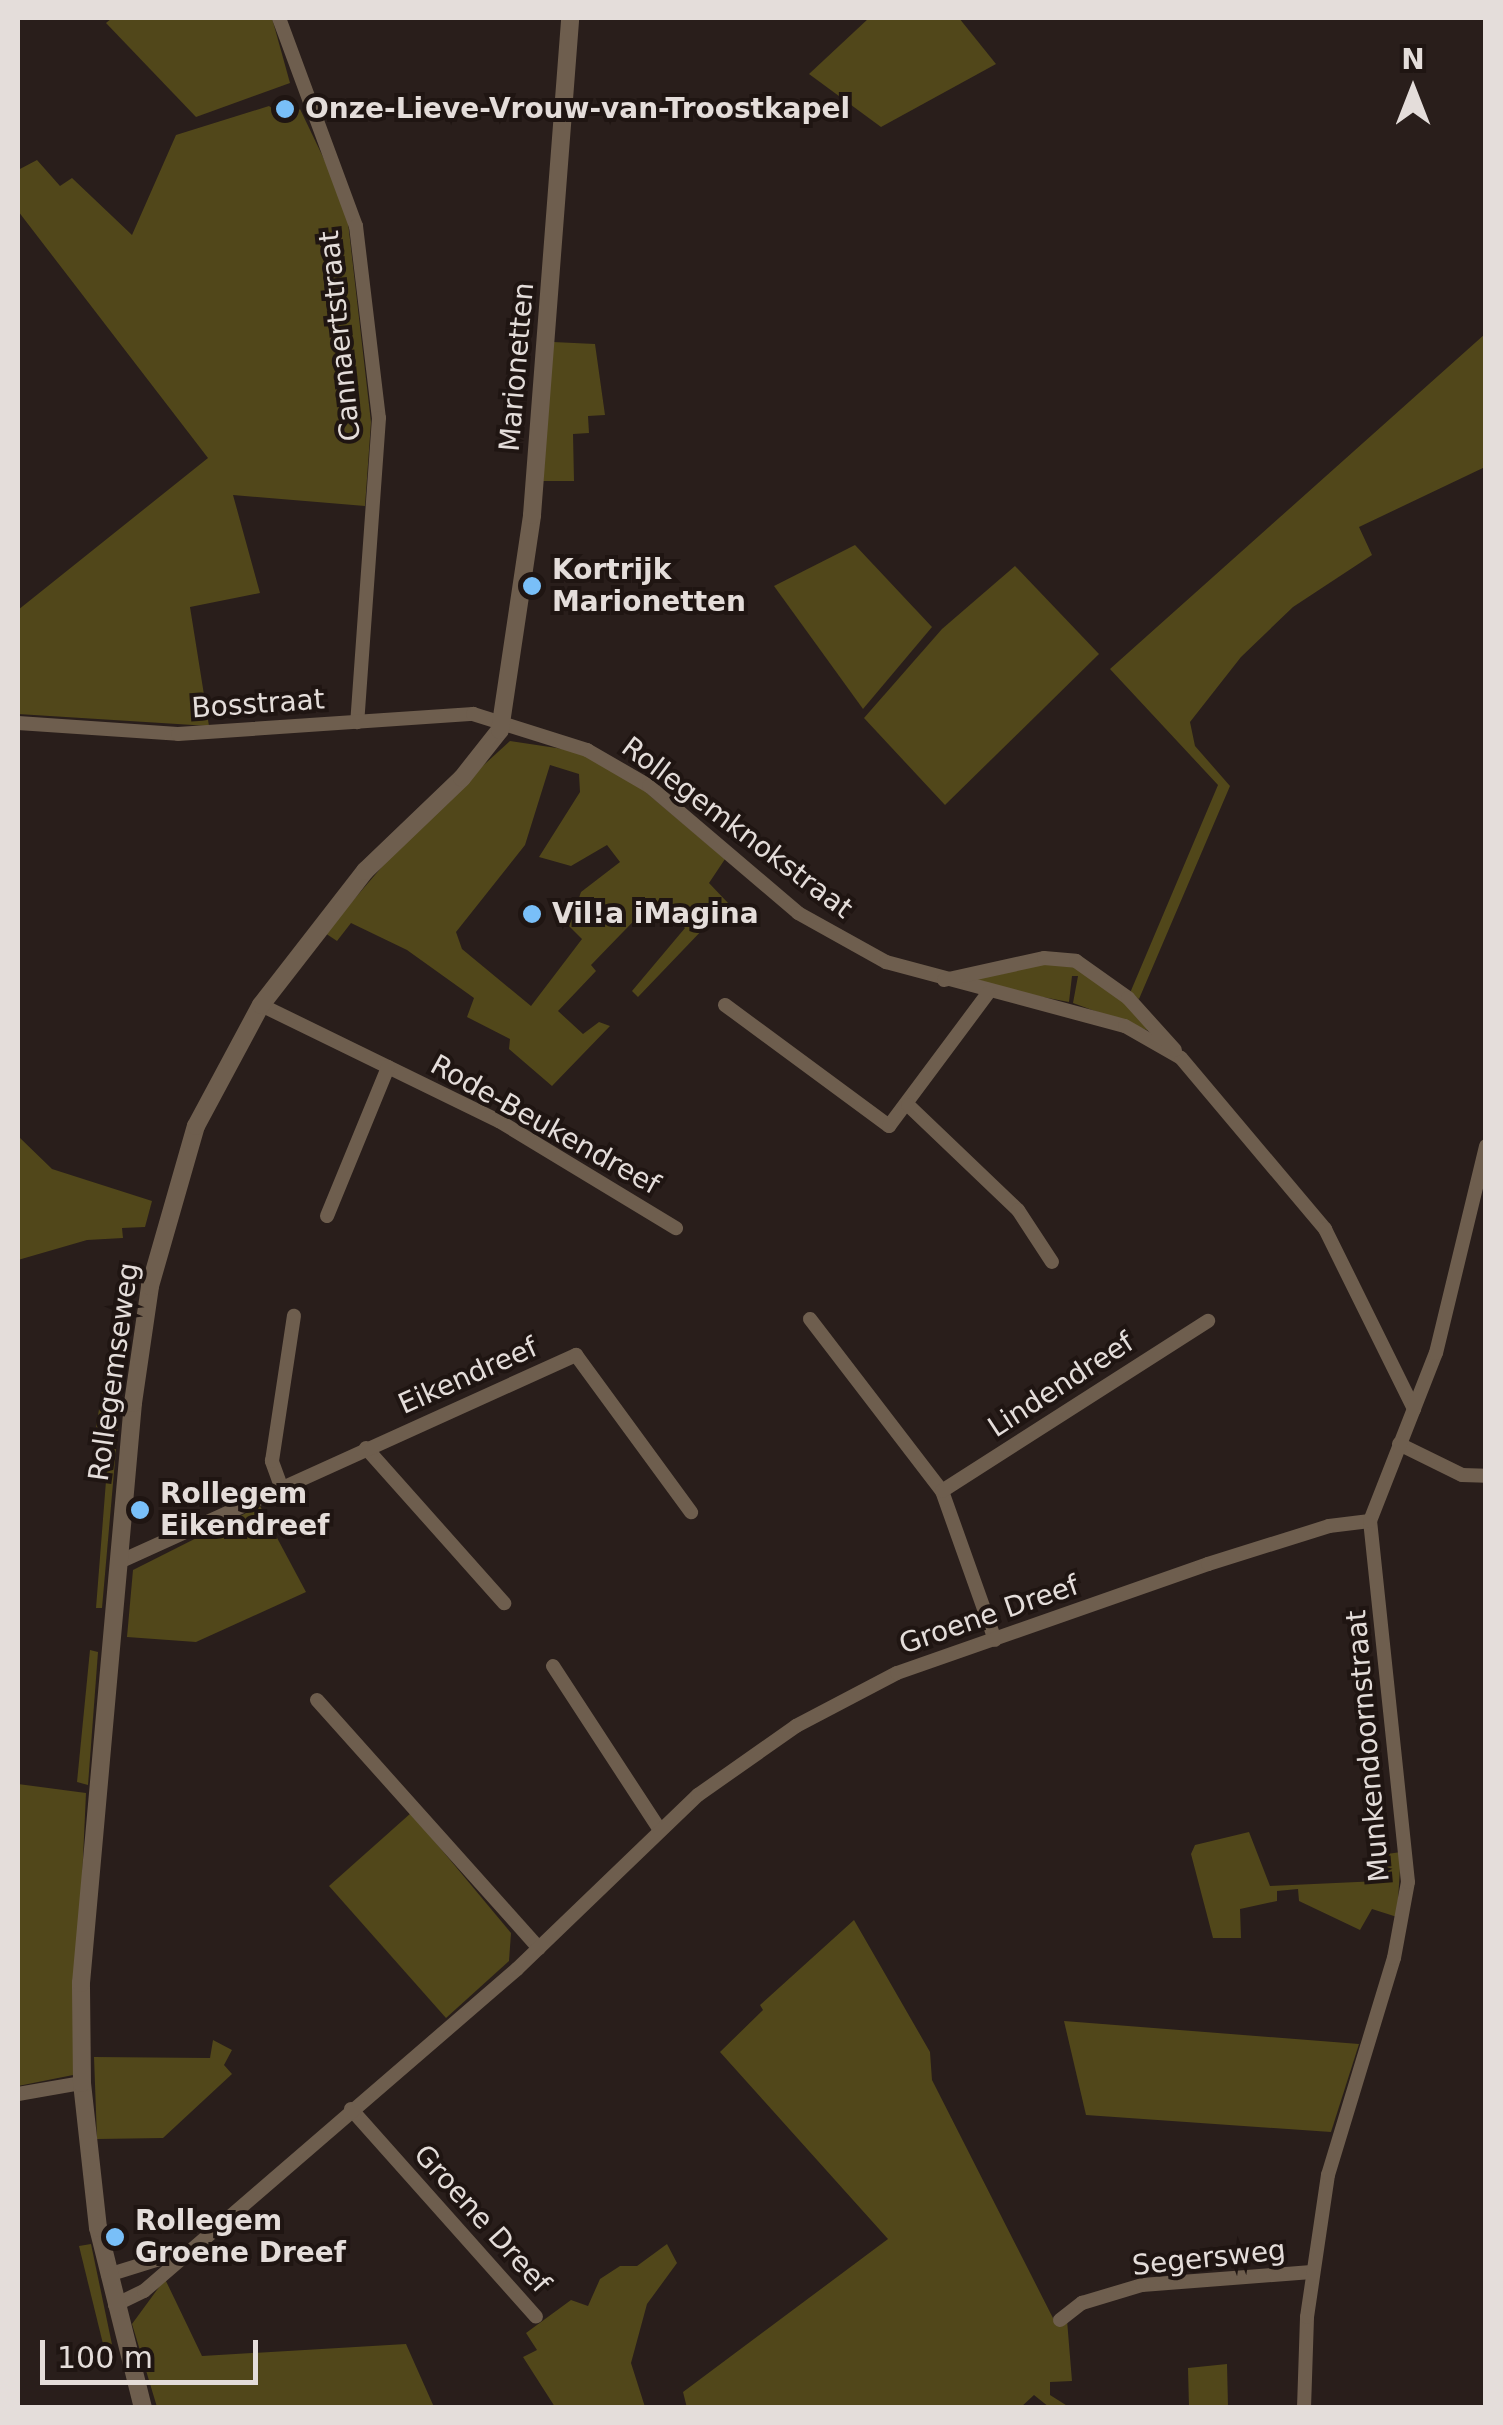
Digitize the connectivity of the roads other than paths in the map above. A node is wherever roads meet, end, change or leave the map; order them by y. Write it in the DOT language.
graph roads {
  1 [pos="278,18"];
  2 [pos="570,18"];
  3 [pos="501,720"];
  4 [pos="357,722"];
  5 [pos="18,723"];
  6 [pos="940,982"];
  7 [pos="988,993"];
  8 [pos="261,1005"];
  9 [pos="725,1005"];
  10 [pos="1181,1058"];
  11 [pos="388,1067"];
  12 [pos="908,1105"];
  13 [pos="1486,1146"];
  14 [pos="327,1216"];
  15 [pos="676,1228"];
  16 [pos="1052,1262"];
  17 [pos="294,1316"];
  18 [pos="810,1319"];
  19 [pos="1208,1321"];
  20 [pos="1414,1409"];
  21 [pos="1399,1444"];
  22 [pos="366,1448"];
  23 [pos="1486,1476"];
  24 [pos="282,1489"];
  25 [pos="942,1491"];
  26 [pos="691,1512"];
  27 [pos="1370,1521"];
  28 [pos="118,1562"];
  29 [pos="504,1602"];
  30 [pos="995,1640"];
  31 [pos="553,1666"];
  32 [pos="317,1700"];
  33 [pos="660,1830"];
  34 [pos="539,1948"];
  35 [pos="82,2083"];
  36 [pos="18,2094"];
  37 [pos="351,2110"];
  38 [pos="182,2252"];
  39 [pos="1312,2272"];
  40 [pos="108,2275"];
  41 [pos="115,2305"];
  42 [pos="536,2317"];
  43 [pos="1060,2320"];
  44 [pos="144,2408"];
  45 [pos="1304,2408"];
  1 -- 4 [label="street, Cannaertstraat"];
  2 -- 3 [label="street, Marionetten"];
  3 -- 4 [label="street, Bosstraat"];
  3 -- 6 [label="street, Rollegemknokstraat"];
  3 -- 8 [label="street, Rollegemseweg"];
  4 -- 5 [label="street, Bosstraat"];
  6 -- 7 [label="street, Rollegemknokstraat"];
  6 -- 10 [label="street, Rollegemknokstraat"];
  7 -- 10 [label="street, Rollegemknokstraat"];
  7 -- 12 [label="street"];
  8 -- 11 [label="street, Rode-Beukendreef"];
  8 -- 28 [label="street, Rollegemseweg"];
  9 -- 12 [label="street"];
  10 -- 20 [label="street, Rollegemknokstraat"];
  11 -- 14 [label="street, Rode-Beukendreef"];
  11 -- 15 [label="street, Rode-Beukendreef"];
  12 -- 16 [label="street"];
  13 -- 20 [label="street, Munkendoornstraat"];
  17 -- 24 [label="street"];
  18 -- 25 [label="street"];
  19 -- 25 [label="street, Lindendreef"];
  20 -- 21 [label="street, Munkendoornstraat"];
  21 -- 23 [label="street"];
  21 -- 27 [label="street, Munkendoornstraat"];
  22 -- 24 [label="street, Eikendreef"];
  22 -- 26 [label="street, Eikendreef"];
  22 -- 29 [label="street"];
  24 -- 28 [label="street, Eikendreef"];
  25 -- 30 [label="street"];
  27 -- 30 [label="street, Groene Dreef"];
  27 -- 39 [label="street, Munkendoornstraat"];
  28 -- 35 [label="street, Rollegemseweg"];
  30 -- 33 [label="street, Groene Dreef"];
  31 -- 33 [label="street"];
  32 -- 34 [label="street"];
  33 -- 34 [label="street, Groene Dreef"];
  34 -- 37 [label="street, Groene Dreef"];
  35 -- 36 [label="street"];
  35 -- 40 [label="street, Rollegemseweg"];
  37 -- 38 [label="street, Groene Dreef"];
  37 -- 42 [label="street, Groene Dreef"];
  38 -- 40 [label="street, Groene Dreef"];
  38 -- 41 [label="street, Groene Dreef"];
  39 -- 43 [label="street, Segersweg"];
  39 -- 45 [label="street, Munkendoornstraat"];
  40 -- 41 [label="street, Rollegemseweg"];
  41 -- 44 [label="street, Rollegemseweg"];
}
